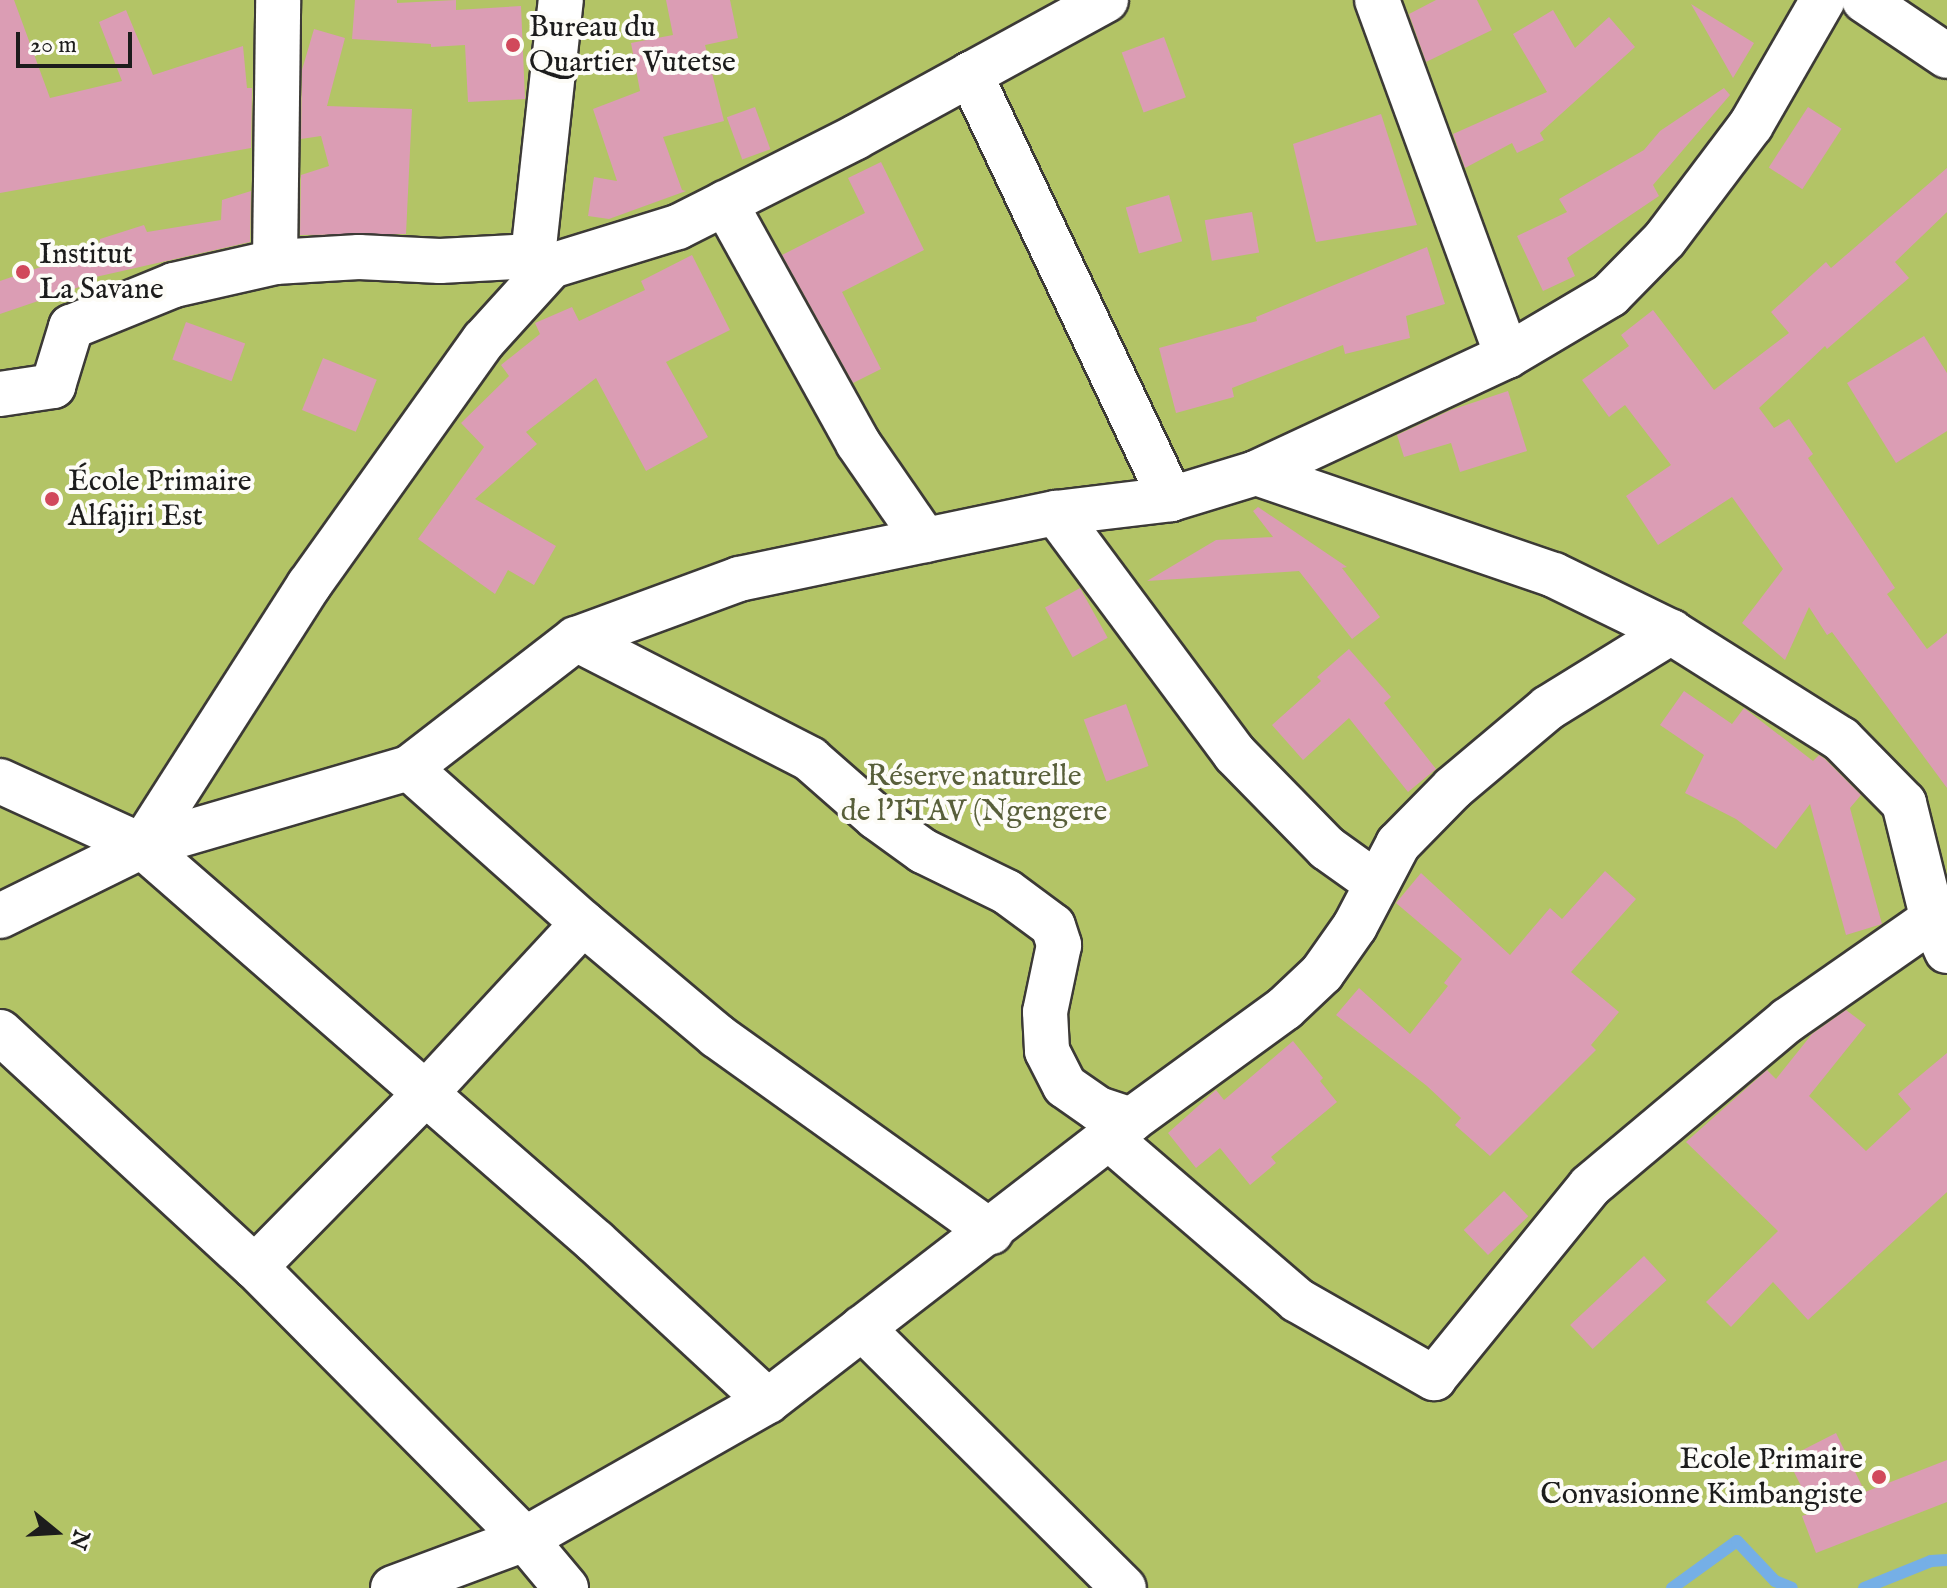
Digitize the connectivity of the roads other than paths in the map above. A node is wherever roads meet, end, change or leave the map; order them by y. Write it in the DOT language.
graph roads {
  1 [pos="278,0"];
  2 [pos="561,0"];
  3 [pos="1106,0"];
  4 [pos="1377,0"];
  5 [pos="1823,0"];
  6 [pos="1864,0"];
  7 [pos="1947,56"];
  8 [pos="970,74"];
  9 [pos="725,203"];
  10 [pos="542,261"];
  11 [pos="275,262"];
  12 [pos="1507,356"];
  13 [pos="0,394"];
  14 [pos="1256,473"];
  15 [pos="1171,499"];
  16 [pos="1056,513"];
  17 [pos="925,540"];
  18 [pos="1671,632"];
  19 [pos="576,639"];
  20 [pos="409,768"];
  21 [pos="0,781"];
  22 [pos="142,846"];
  23 [pos="1376,883"];
  24 [pos="0,916"];
  25 [pos="583,923"];
  26 [pos="1942,927"];
  27 [pos="0,1032"];
  28 [pos="424,1095"];
  29 [pos="1120,1130"];
  30 [pos="991,1232"];
  31 [pos="255,1267"];
  32 [pos="862,1328"];
  33 [pos="768,1401"];
  34 [pos="525,1539"];
  35 [pos="393,1588"];
  36 [pos="566,1588"];
  37 [pos="1124,1588"];
  1 -- 11 [label="street"];
  2 -- 10 [label="street"];
  3 -- 8 [label="street"];
  4 -- 12 [label="street"];
  5 -- 12 [label="street"];
  6 -- 7 [label="street"];
  8 -- 9 [label="street"];
  8 -- 15 [label="street"];
  9 -- 10 [label="street"];
  9 -- 17 [label="street"];
  10 -- 11 [label="street"];
  10 -- 22 [label="street"];
  11 -- 13 [label="street"];
  12 -- 14 [label="street"];
  14 -- 15 [label="street"];
  14 -- 18 [label="street"];
  15 -- 16 [label="street"];
  16 -- 17 [label="street"];
  16 -- 23 [label="street"];
  17 -- 19 [label="street"];
  18 -- 23 [label="street"];
  18 -- 26 [label="street"];
  19 -- 20 [label="street"];
  19 -- 29 [label="street"];
  20 -- 22 [label="street"];
  20 -- 25 [label="street"];
  21 -- 22 [label="street"];
  22 -- 24 [label="street"];
  22 -- 28 [label="street"];
  23 -- 29 [label="street"];
  25 -- 28 [label="street"];
  25 -- 30 [label="street"];
  26 -- 29 [label="street"];
  27 -- 31 [label="street"];
  28 -- 31 [label="street"];
  28 -- 33 [label="street"];
  29 -- 30 [label="street"];
  30 -- 32 [label="street"];
  31 -- 34 [label="street"];
  32 -- 33 [label="street"];
  32 -- 37 [label="street"];
  33 -- 34 [label="street"];
  34 -- 35 [label="street"];
  34 -- 36 [label="street"];
}
